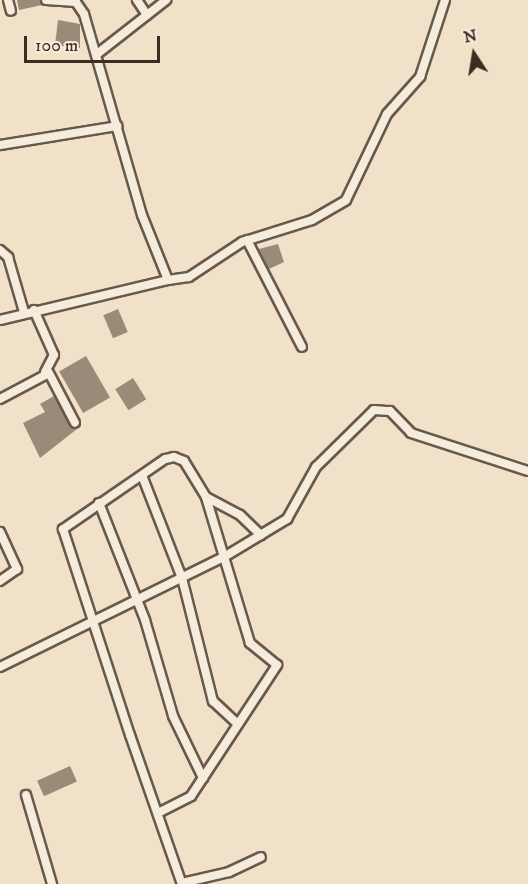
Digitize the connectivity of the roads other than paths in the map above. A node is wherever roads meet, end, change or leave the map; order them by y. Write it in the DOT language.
graph roads {
  1 [pos="9,0"];
  2 [pos="46,0"];
  3 [pos="137,0"];
  4 [pos="165,0"];
  5 [pos="445,0"];
  6 [pos="11,11"];
  7 [pos="147,15"];
  8 [pos="97,54"];
  9 [pos="117,126"];
  10 [pos="0,145"];
  11 [pos="247,240"];
  12 [pos="0,250"];
  13 [pos="168,280"];
  14 [pos="34,310"];
  15 [pos="24,312"];
  16 [pos="0,320"];
  17 [pos="302,347"];
  18 [pos="45,372"];
  19 [pos="0,399"];
  20 [pos="75,423"];
  21 [pos="528,471"];
  22 [pos="143,478"];
  23 [pos="206,497"];
  24 [pos="99,503"];
  25 [pos="0,532"];
  26 [pos="261,535"];
  27 [pos="224,557"];
  28 [pos="182,578"];
  29 [pos="0,581"];
  30 [pos="137,600"];
  31 [pos="94,621"];
  32 [pos="0,667"];
  33 [pos="238,724"];
  34 [pos="203,778"];
  35 [pos="26,795"];
  36 [pos="158,813"];
  37 [pos="261,857"];
  38 [pos="182,883"];
  39 [pos="52,884"];
  1 -- 6 [label="street"];
  2 -- 8 [label="street"];
  3 -- 7 [label="street"];
  4 -- 7 [label="street"];
  5 -- 11 [label="street"];
  7 -- 8 [label="street"];
  8 -- 9 [label="street"];
  9 -- 10 [label="street"];
  9 -- 13 [label="street"];
  11 -- 13 [label="street"];
  11 -- 17 [label="street"];
  12 -- 15 [label="street"];
  13 -- 14 [label="street"];
  14 -- 15 [label="street"];
  14 -- 18 [label="street"];
  15 -- 16 [label="street"];
  18 -- 19 [label="street"];
  18 -- 20 [label="street"];
  21 -- 26 [label="street"];
  22 -- 23 [label="street"];
  22 -- 24 [label="street"];
  22 -- 28 [label="street"];
  23 -- 26 [label="street"];
  23 -- 27 [label="street"];
  24 -- 30 [label="street"];
  24 -- 31 [label="street"];
  25 -- 29 [label="street"];
  26 -- 27 [label="street"];
  27 -- 28 [label="street"];
  27 -- 33 [label="street"];
  28 -- 30 [label="street"];
  28 -- 33 [label="street"];
  30 -- 31 [label="street"];
  30 -- 34 [label="street"];
  31 -- 32 [label="street"];
  31 -- 36 [label="street"];
  33 -- 34 [label="street"];
  34 -- 36 [label="street"];
  35 -- 39 [label="street"];
  36 -- 38 [label="street"];
  37 -- 38 [label="street"];
}
